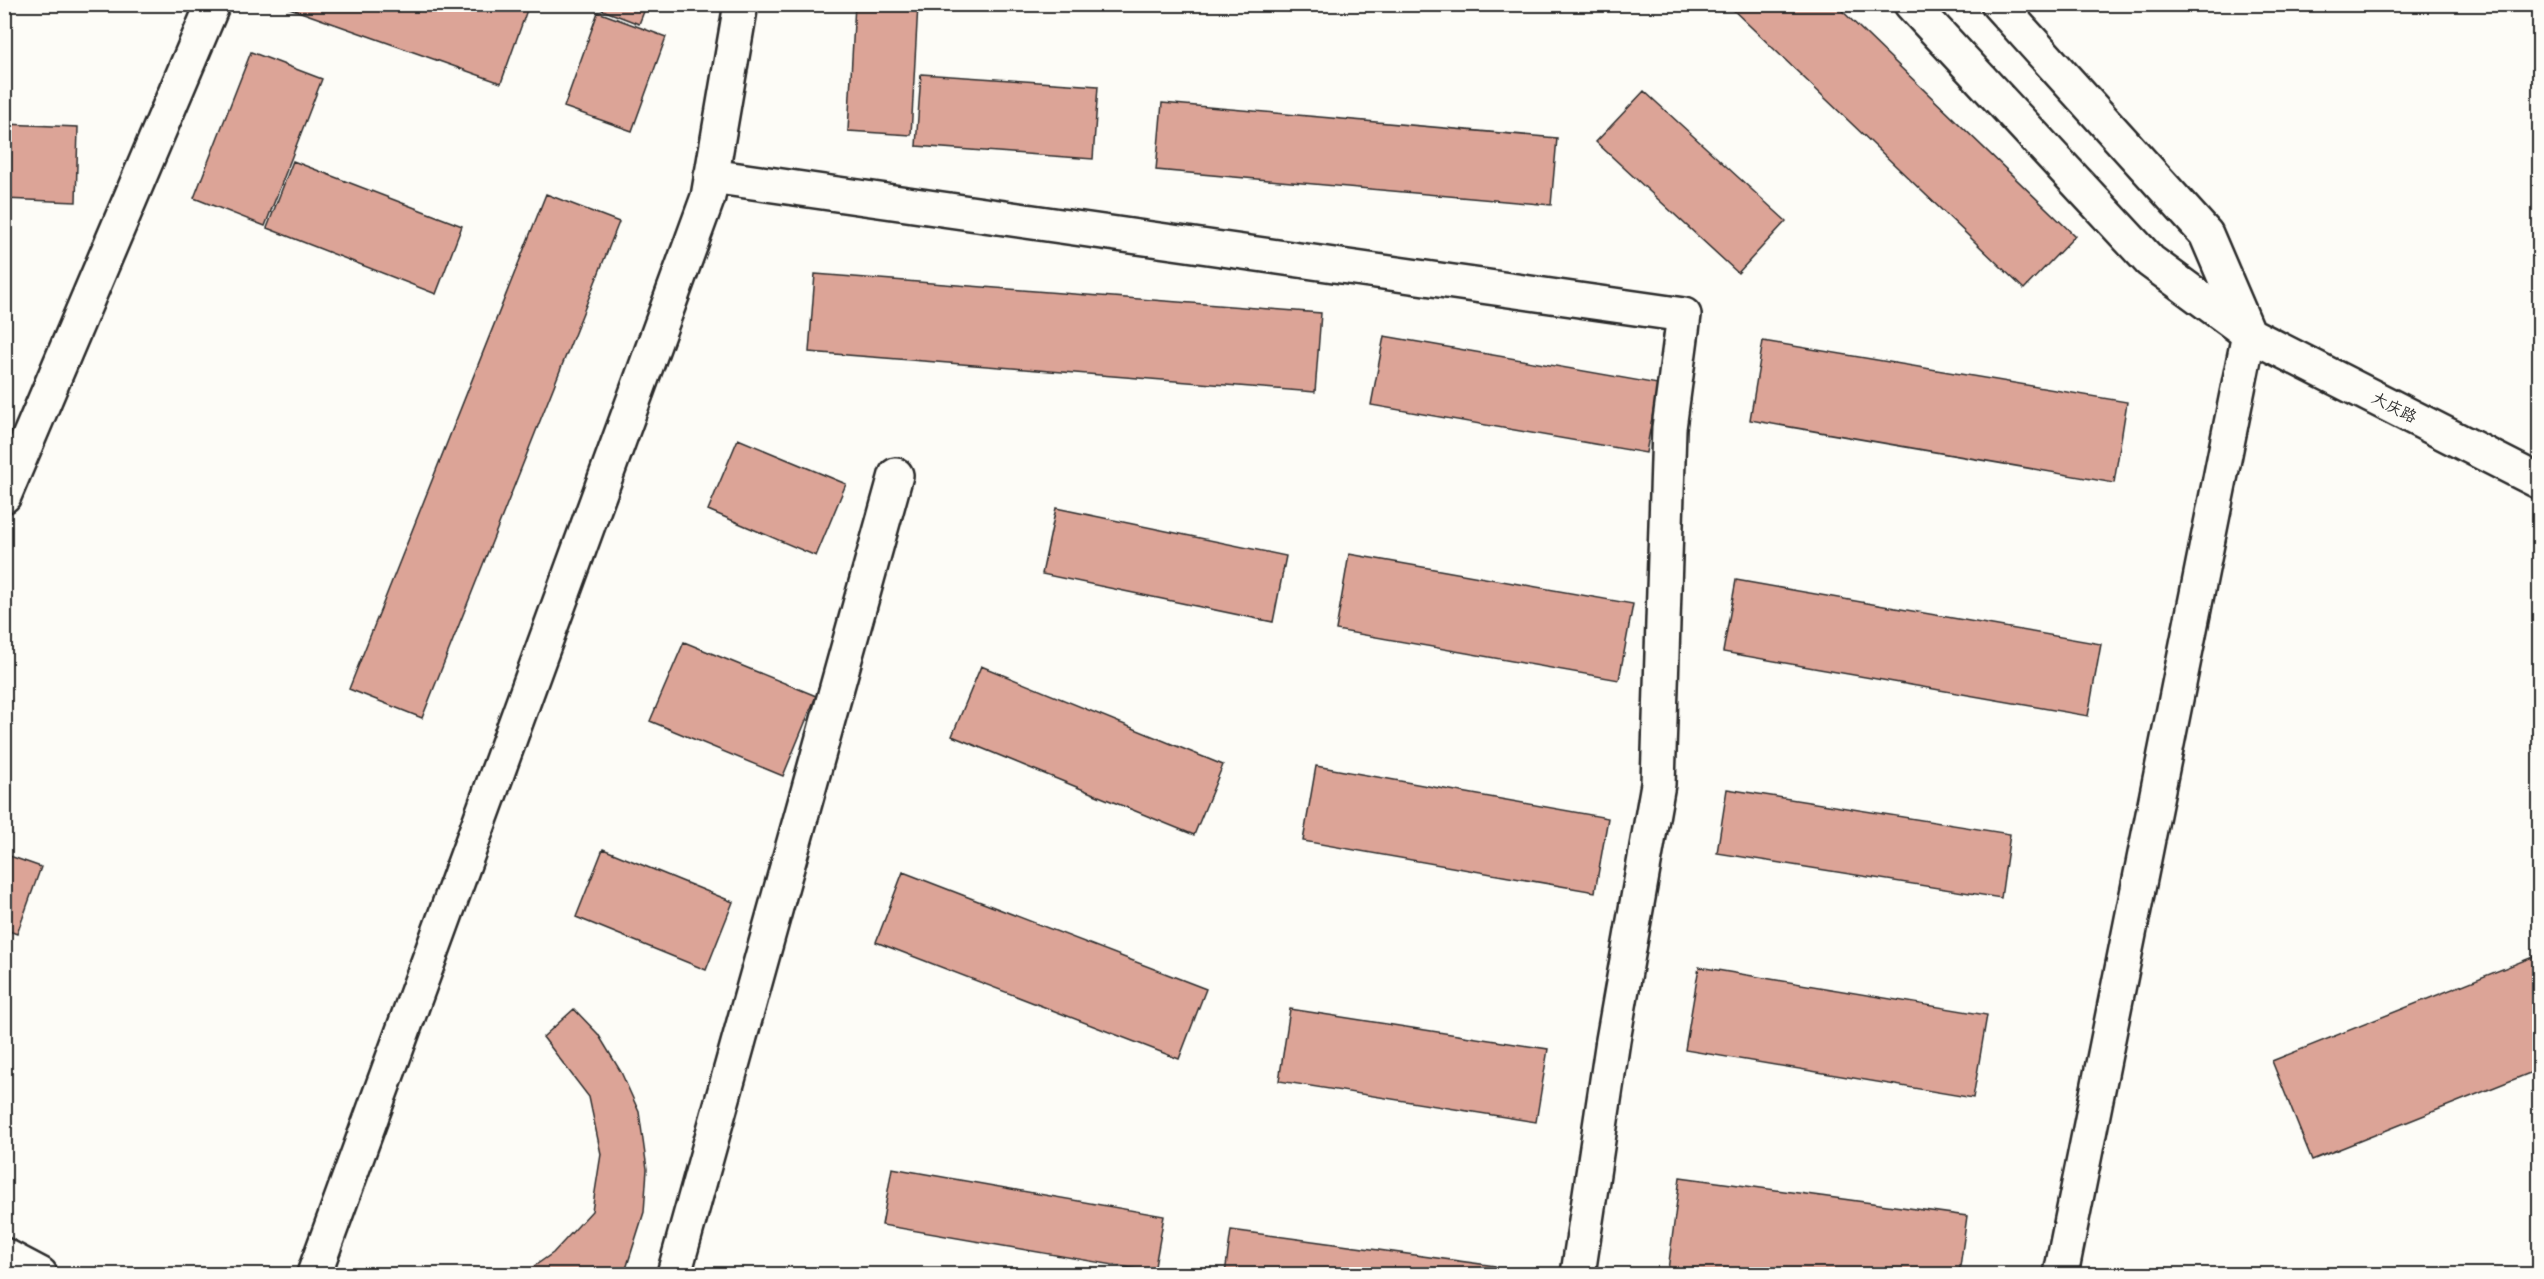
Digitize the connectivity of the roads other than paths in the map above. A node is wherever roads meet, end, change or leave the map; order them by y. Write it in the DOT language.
graph roads {
  1 [pos="213,4"];
  2 [pos="741,4"];
  3 [pos="1911,4"];
  4 [pos="1998,4"];
  5 [pos="711,176"];
  6 [pos="2249,334"];
  7 [pos="896,475"];
  8 [pos="2540,482"];
  9 [pos="4,496"];
  10 [pos="4,1255"];
  11 [pos="674,1274"];
  12 [pos="40,1275"];
  13 [pos="314,1275"];
  14 [pos="1578,1275"];
  15 [pos="2061,1275"];
  1 -- 9 [label="street"];
  2 -- 5 [label="street"];
  3 -- 6 [label="street, 大庆路"];
  4 -- 6 [label="street"];
  5 -- 13 [label="street"];
  5 -- 14 [label="street"];
  6 -- 8 [label="street, 大庆路"];
  6 -- 15 [label="street"];
  7 -- 11 [label="street"];
  10 -- 12 [label="street"];
}
